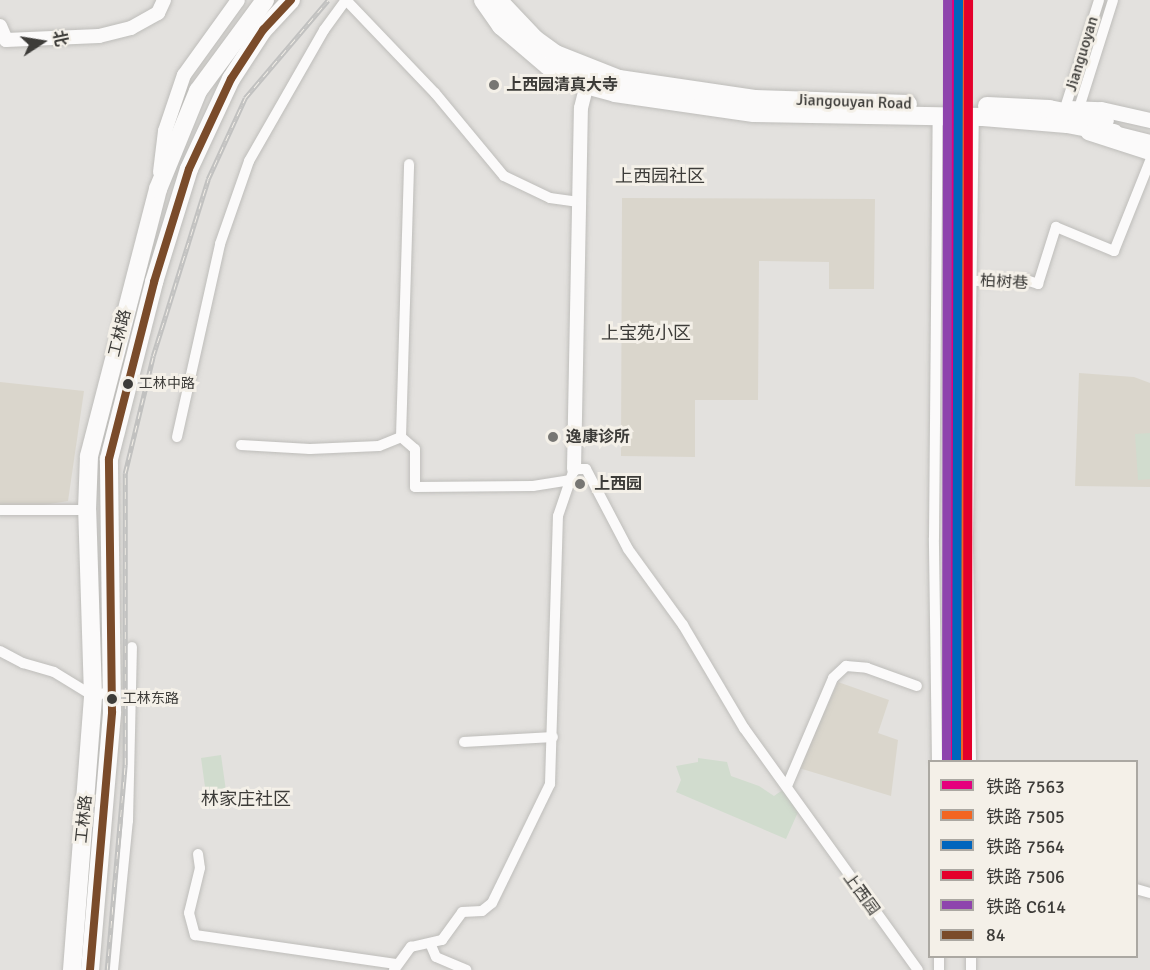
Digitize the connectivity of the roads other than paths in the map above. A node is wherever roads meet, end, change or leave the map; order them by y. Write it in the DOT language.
graph roads {
  1 [pos="165,0"];
  2 [pos="238,0"];
  3 [pos="265,0"];
  4 [pos="291,0"];
  5 [pos="483,0"];
  6 [pos="498,0"];
  7 [pos="1099,0"];
  8 [pos="1113,0"];
  9 [pos="224,5"];
  10 [pos="0,26"];
  11 [pos="3,42"];
  12 [pos="589,78"];
  13 [pos="1065,112"];
  14 [pos="938,116"];
  15 [pos="974,116"];
  16 [pos="1150,120"];
  17 [pos="1116,128"];
  18 [pos="1150,130"];
  19 [pos="1150,142"];
  20 [pos="1150,153"];
  21 [pos="1150,161"];
  22 [pos="409,164"];
  23 [pos="158,189"];
  24 [pos="579,202"];
  25 [pos="971,280"];
  26 [pos="177,436"];
  27 [pos="401,437"];
  28 [pos="241,445"];
  29 [pos="573,475"];
  30 [pos="0,510"];
  31 [pos="87,510"];
  32 [pos="132,647"];
  33 [pos="0,651"];
  34 [pos="917,686"];
  35 [pos="113,691"];
  36 [pos="93,696"];
  37 [pos="553,737"];
  38 [pos="464,742"];
  39 [pos="937,760"];
  40 [pos="970,760"];
  41 [pos="787,786"];
  42 [pos="198,854"];
  43 [pos="75,906"];
  44 [pos="430,943"];
  45 [pos="395,967"];
  46 [pos="63,970"];
  47 [pos="72,970"];
  48 [pos="90,970"];
  49 [pos="114,970"];
  50 [pos="466,970"];
  51 [pos="918,970"];
  1 -- 11 [label="street"];
  2 -- 9 [label="street"];
  3 -- 23 [label="highway, 工林路"];
  4 -- 35 [label="highway, 工林路"];
  5 -- 12 [label="highway"];
  6 -- 12 [label="highway"];
  7 -- 13 [label="street, Jianguoyan"];
  8 -- 13 [label="street, Jianguoyan"];
  9 -- 23 [label="street"];
  10 -- 11 [label="street"];
  12 -- 13 [label="highway, Jiangouyan Road"];
  12 -- 14 [label="highway, Jiangouyan Road"];
  12 -- 24 [label="street"];
  13 -- 15 [label="highway, Jiangouyan Road"];
  13 -- 16 [label="main road"];
  13 -- 17 [label="highway, Jiangouyan Road"];
  13 -- 20 [label="street"];
  14 -- 15 [label="highway, Jiangouyan Road"];
  14 -- 39 [label="street"];
  15 -- 25 [label="street, 柏树巷"];
  17 -- 18 [label="main road"];
  17 -- 19 [label="main road"];
  21 -- 25 [label="street, 柏树巷"];
  22 -- 27 [label="street"];
  23 -- 31 [label="highway, 工林路"];
  24 -- 26 [label="street"];
  24 -- 29 [label="street"];
  25 -- 40 [label="street, 柏树巷"];
  27 -- 28 [label="street"];
  27 -- 29 [label="street"];
  29 -- 37 [label="street"];
  29 -- 41 [label="street, 上西园"];
  30 -- 31 [label="street"];
  31 -- 36 [label="highway, 工林路"];
  32 -- 49 [label="street"];
  33 -- 36 [label="street"];
  34 -- 41 [label="street"];
  35 -- 36 [label="street"];
  35 -- 48 [label="highway, 工林路"];
  36 -- 43 [label="highway, 工林路"];
  37 -- 38 [label="street"];
  37 -- 44 [label="street"];
  41 -- 51 [label="street, 上西园"];
  42 -- 45 [label="street"];
  43 -- 46 [label="highway"];
  43 -- 47 [label="highway"];
  44 -- 45 [label="street"];
  44 -- 50 [label="street"];
}
